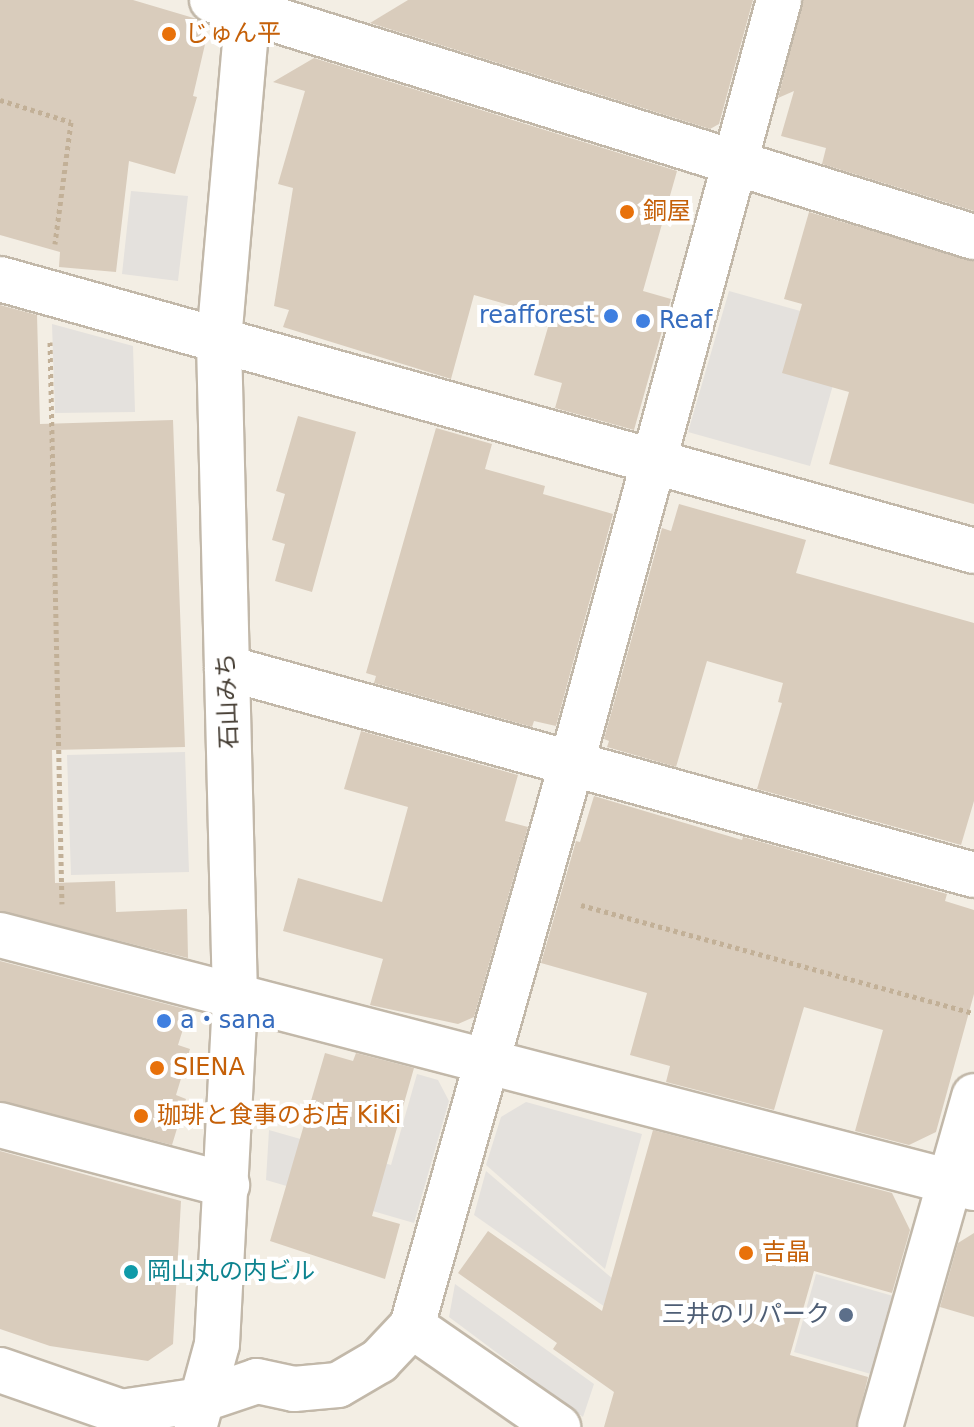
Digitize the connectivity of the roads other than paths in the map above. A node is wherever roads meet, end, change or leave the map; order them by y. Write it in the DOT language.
graph roads {
  1 [pos="779,0"];
  2 [pos="236,4"];
  3 [pos="736,165"];
  4 [pos="974,237"];
  5 [pos="0,279"];
  6 [pos="219,340"];
  7 [pos="654,459"];
  8 [pos="974,551"];
  9 [pos="227,668"];
  10 [pos="572,762"];
  11 [pos="974,875"];
  12 [pos="0,935"];
  13 [pos="235,997"];
  14 [pos="488,1061"];
  15 [pos="974,1096"];
  16 [pos="0,1125"];
  17 [pos="227,1185"];
  18 [pos="961,1185"];
  19 [pos="412,1326"];
  20 [pos="0,1370"];
  21 [pos="198,1414"];
  22 [pos="558,1427"];
  23 [pos="880,1427"];
  1 -- 3 [label="street"];
  2 -- 3 [label="street"];
  2 -- 6 [label="street, 石山みち"];
  3 -- 4 [label="street"];
  3 -- 7 [label="street"];
  5 -- 6 [label="street"];
  6 -- 7 [label="street"];
  6 -- 9 [label="street, 石山みち"];
  7 -- 8 [label="street"];
  7 -- 10 [label="street"];
  9 -- 10 [label="street"];
  9 -- 13 [label="street, 石山みち"];
  10 -- 11 [label="street"];
  10 -- 14 [label="street"];
  12 -- 13 [label="street"];
  13 -- 14 [label="street"];
  13 -- 17 [label="street, 石山みち"];
  14 -- 18 [label="street"];
  14 -- 19 [label="street"];
  15 -- 18 [label="street"];
  16 -- 17 [label="street"];
  17 -- 21 [label="street, 石山みち"];
  18 -- 23 [label="street"];
  19 -- 21 [label="street"];
  19 -- 22 [label="street"];
  20 -- 21 [label="street"];
}
